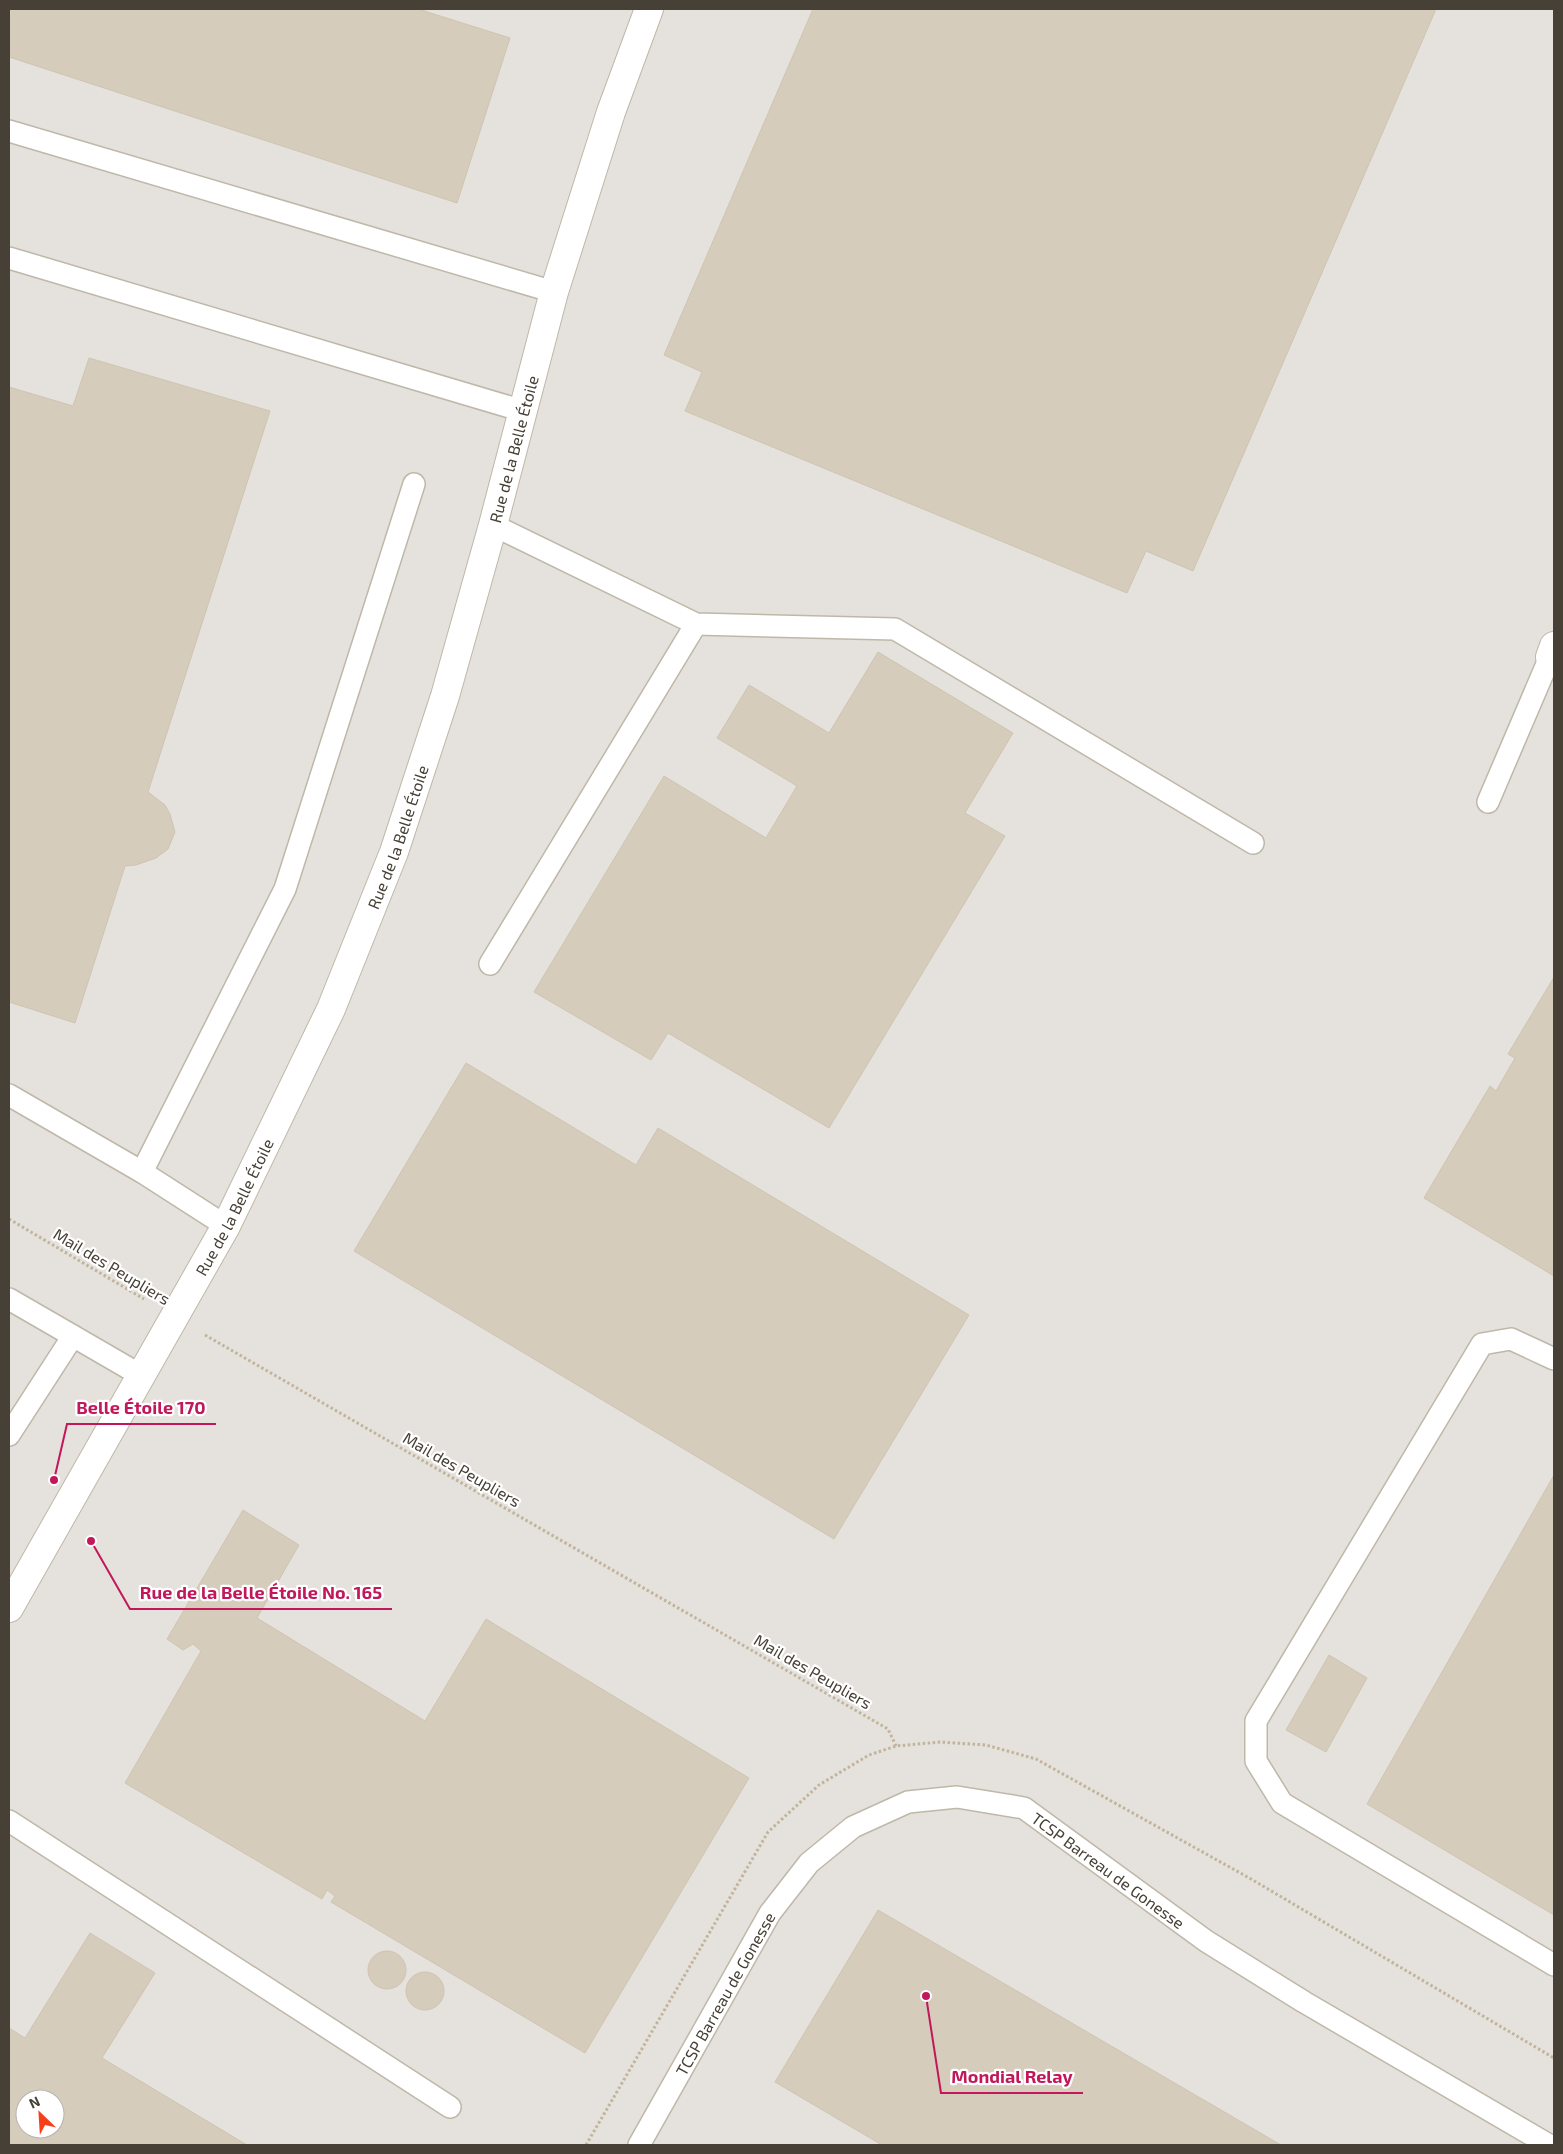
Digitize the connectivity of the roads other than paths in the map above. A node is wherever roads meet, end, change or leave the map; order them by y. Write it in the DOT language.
graph roads {
  1 [pos="649,9"];
  2 [pos="9,131"];
  3 [pos="9,258"];
  4 [pos="554,292"];
  5 [pos="522,411"];
  6 [pos="414,484"];
  7 [pos="493,525"];
  8 [pos="696,624"];
  9 [pos="1553,654"];
  10 [pos="1488,802"];
  11 [pos="1253,843"];
  12 [pos="490,964"];
  13 [pos="9,1095"];
  14 [pos="142,1172"];
  15 [pos="226,1226"];
  16 [pos="9,1299"];
  17 [pos="73,1336"];
  18 [pos="1554,1359"];
  19 [pos="142,1376"];
  20 [pos="9,1435"];
  21 [pos="9,1608"];
  22 [pos="10,1825"];
  23 [pos="1554,1965"];
  24 [pos="450,2107"];
  25 [pos="639,2145"];
  26 [pos="1549,2145"];
  1 -- 4 [label="street, Rue de la Belle Étoile"];
  2 -- 4 [label="lane"];
  3 -- 5 [label="lane"];
  4 -- 5 [label="street, Rue de la Belle Étoile"];
  5 -- 7 [label="street, Rue de la Belle Étoile"];
  6 -- 14 [label="lane"];
  7 -- 8 [label="lane"];
  7 -- 15 [label="street, Rue de la Belle Étoile"];
  8 -- 11 [label="lane"];
  8 -- 12 [label="lane"];
  9 -- 10 [label="lane"];
  13 -- 14 [label="lane"];
  14 -- 15 [label="lane"];
  15 -- 19 [label="street, Rue de la Belle Étoile"];
  16 -- 17 [label="lane"];
  17 -- 19 [label="lane"];
  17 -- 20 [label="lane"];
  18 -- 23 [label="lane"];
  19 -- 21 [label="street, Rue de la Belle Étoile"];
  22 -- 24 [label="lane"];
  25 -- 26 [label="lane, TCSP Barreau de Gonesse"];
}
